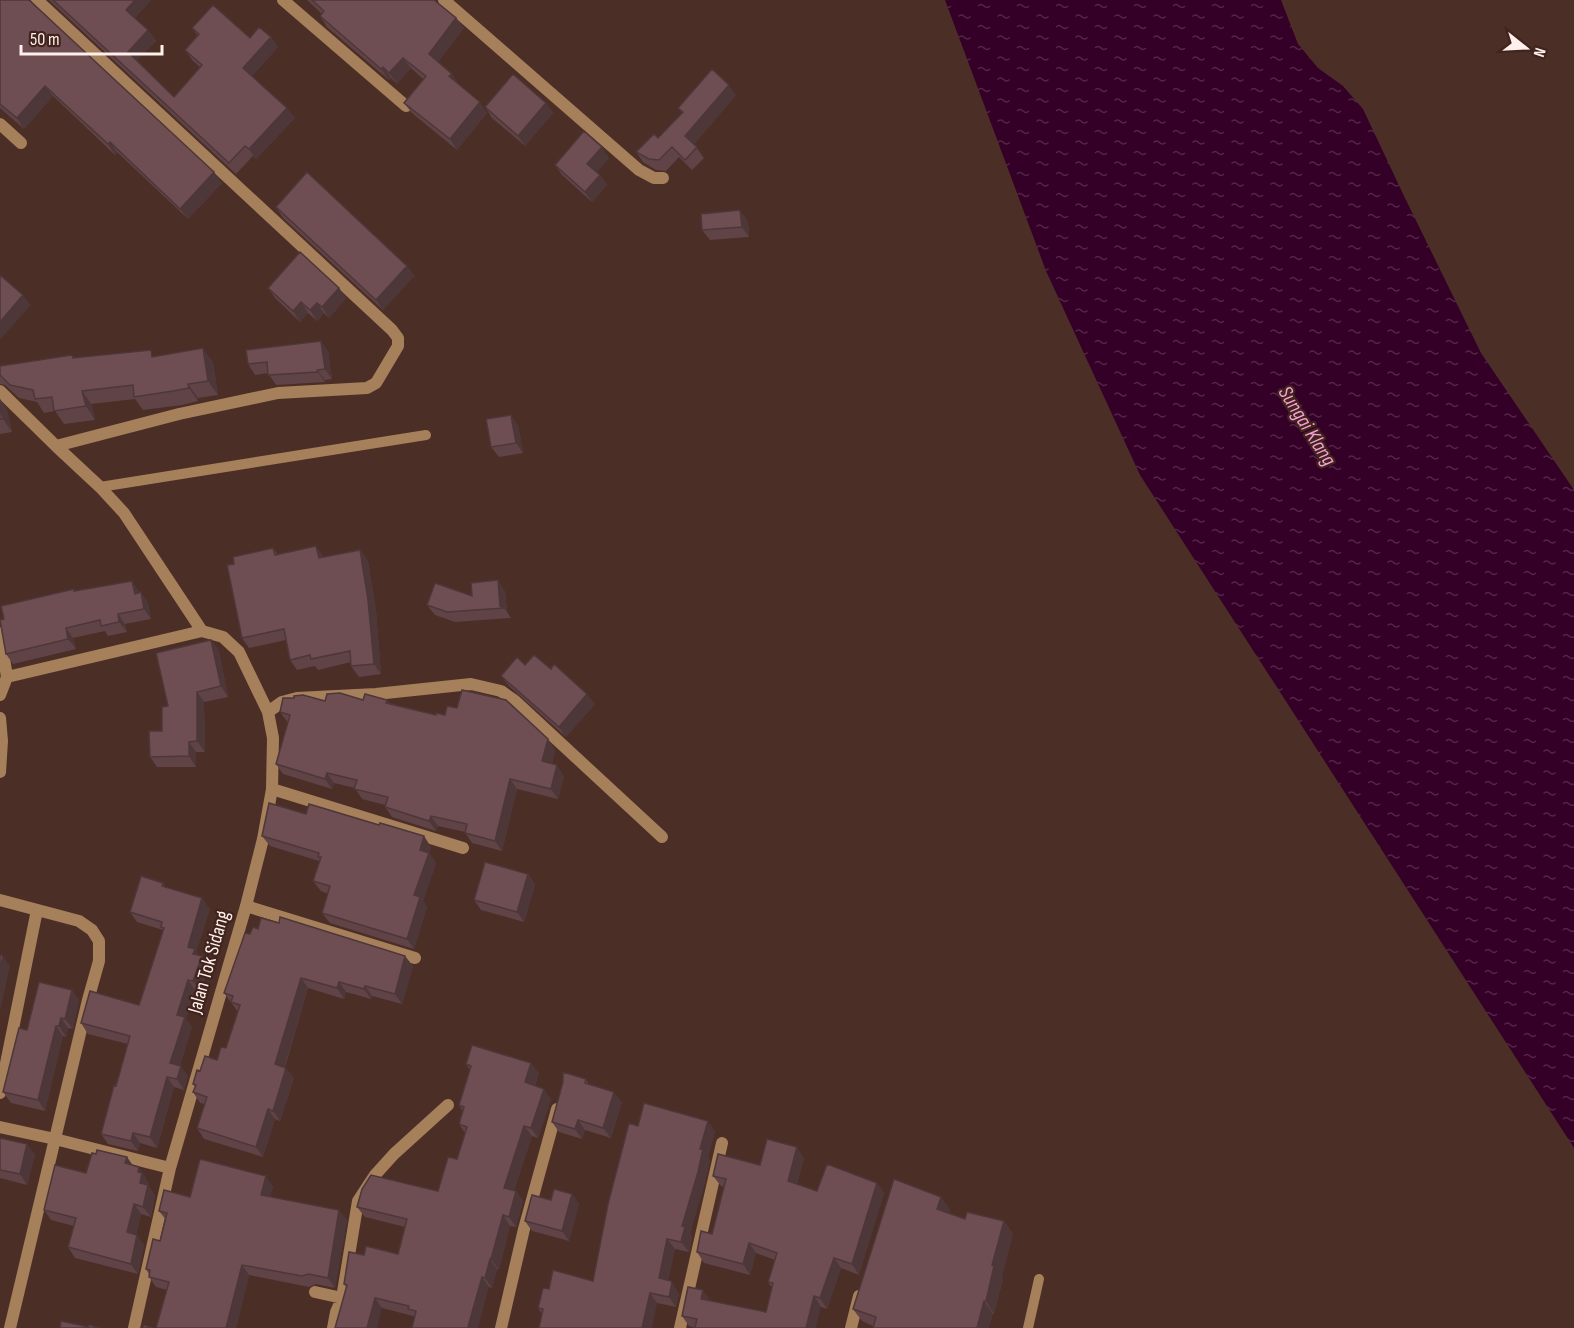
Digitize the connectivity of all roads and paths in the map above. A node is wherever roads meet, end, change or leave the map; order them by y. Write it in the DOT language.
graph roads {
  1 [pos="37,0"];
  2 [pos="283,0"];
  3 [pos="444,0"];
  4 [pos="406,106"];
  5 [pos="0,124"];
  6 [pos="21,143"];
  7 [pos="663,178"];
  8 [pos="0,392"];
  9 [pos="426,435"];
  10 [pos="56,446"];
  11 [pos="100,487"];
  12 [pos="202,631"];
  13 [pos="0,633"];
  14 [pos="7,677"];
  15 [pos="0,695"];
  16 [pos="268,712"];
  17 [pos="0,718"];
  18 [pos="0,772"];
  19 [pos="272,789"];
  20 [pos="662,837"];
  21 [pos="463,848"];
  22 [pos="0,900"];
  23 [pos="246,906"];
  24 [pos="37,910"];
  25 [pos="415,958"];
  26 [pos="0,1093"];
  27 [pos="559,1102"];
  28 [pos="448,1105"];
  29 [pos="0,1127"];
  30 [pos="55,1139"];
  31 [pos="722,1143"];
  32 [pos="170,1168"];
  33 [pos="1039,1279"];
  34 [pos="862,1289"];
  35 [pos="315,1292"];
  36 [pos="342,1298"];
  37 [pos="10,1328"];
  38 [pos="134,1328"];
  39 [pos="333,1328"];
  40 [pos="501,1328"];
  41 [pos="680,1328"];
  42 [pos="851,1328"];
  43 [pos="1028,1328"];
  1 -- 10 [label="street"];
  2 -- 4 [label="street"];
  3 -- 7 [label="street"];
  5 -- 6 [label="street"];
  8 -- 10 [label="street"];
  9 -- 11 [label="lane"];
  10 -- 11 [label="street"];
  11 -- 12 [label="street"];
  12 -- 14 [label="street"];
  12 -- 16 [label="street, Jalan Tok Sidang"];
  13 -- 14 [label="street"];
  14 -- 15 [label="street"];
  16 -- 19 [label="street, Jalan Tok Sidang"];
  16 -- 20 [label="street"];
  17 -- 18 [label="street"];
  19 -- 21 [label="street"];
  19 -- 23 [label="street, Jalan Tok Sidang"];
  22 -- 24 [label="street"];
  23 -- 25 [label="street"];
  23 -- 32 [label="street, Jalan Tok Sidang"];
  24 -- 26 [label="street"];
  24 -- 30 [label="street"];
  27 -- 40 [label="street"];
  28 -- 36 [label="street"];
  29 -- 30 [label="street"];
  30 -- 32 [label="street"];
  30 -- 37 [label="street"];
  31 -- 41 [label="street"];
  32 -- 38 [label="street, Jalan Tok Sidang"];
  33 -- 43 [label="lane"];
  34 -- 42 [label="street"];
  35 -- 36 [label="street"];
  36 -- 39 [label="street"];
}
